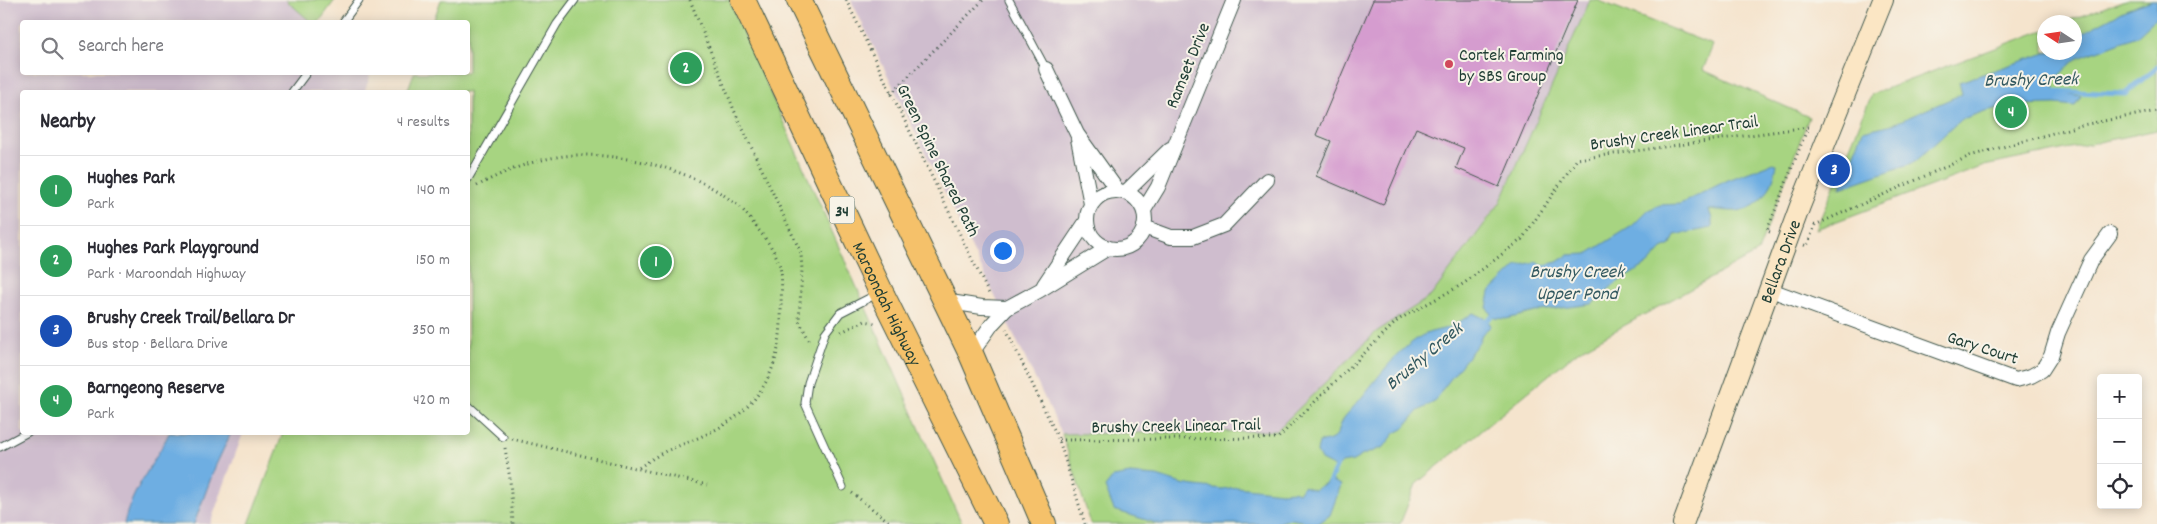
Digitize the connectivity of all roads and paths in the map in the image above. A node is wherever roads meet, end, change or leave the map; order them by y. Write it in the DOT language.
graph roads {
  1 [pos="359,0"];
  2 [pos="575,0"];
  3 [pos="690,0"];
  4 [pos="744,0"];
  5 [pos="799,0"];
  6 [pos="846,0"];
  7 [pos="983,0"];
  8 [pos="1008,0"];
  9 [pos="1234,0"];
  10 [pos="1883,0"];
  11 [pos="344,20"];
  12 [pos="1046,69"];
  13 [pos="305,75"];
  14 [pos="294,90"];
  15 [pos="891,94"];
  16 [pos="2157,111"];
  17 [pos="1077,134"];
  18 [pos="1176,144"];
  19 [pos="470,175"];
  20 [pos="1267,180"];
  21 [pos="476,186"];
  22 [pos="1122,191"];
  23 [pos="1091,204"];
  24 [pos="1144,210"];
  25 [pos="1086,222"];
  26 [pos="1144,227"];
  27 [pos="2110,234"];
  28 [pos="1787,239"];
  29 [pos="1108,248"];
  30 [pos="1768,289"];
  31 [pos="1040,290"];
  32 [pos="881,292"];
  33 [pos="944,301"];
  34 [pos="1001,311"];
  35 [pos="878,326"];
  36 [pos="835,338"];
  37 [pos="818,353"];
  38 [pos="971,354"];
  39 [pos="470,407"];
  40 [pos="22,435"];
  41 [pos="503,437"];
  42 [pos="1059,440"];
  43 [pos="0,447"];
  44 [pos="637,469"];
  45 [pos="707,485"];
  46 [pos="844,487"];
  47 [pos="514,524"];
  48 [pos="892,524"];
  49 [pos="996,524"];
  50 [pos="1044,524"];
  51 [pos="1085,524"];
  52 [pos="1683,524"];
  1 -- 11 [label="lane"];
  2 -- 19 [label="lane"];
  3 -- 37 [label="path"];
  4 -- 32 [label="highway, Maroondah Highway / 34"];
  5 -- 33 [label="highway"];
  6 -- 15 [label="path, Green Spine Shared Path"];
  7 -- 15 [label="path"];
  8 -- 12 [label="lane"];
  9 -- 18 [label="street, Ramset Drive"];
  10 -- 28 [label="main road, Bellara Drive"];
  12 -- 17 [label="street"];
  13 -- 14 [label="lane"];
  15 -- 34 [label="path, Green Spine Shared Path"];
  16 -- 28 [label="path, Brushy Creek Linear Trail"];
  17 -- 22 [label="street"];
  17 -- 23 [label="street"];
  18 -- 22 [label="street, Ramset Drive"];
  18 -- 24 [label="street, Ramset Drive"];
  20 -- 26 [label="street"];
  21 -- 44 [label="path"];
  22 -- 23 [label="street"];
  22 -- 24 [label="street"];
  23 -- 25 [label="street"];
  24 -- 26 [label="street"];
  25 -- 29 [label="street"];
  25 -- 31 [label="street"];
  26 -- 29 [label="street"];
  27 -- 30 [label="street, Gary Court"];
  28 -- 30 [label="main road, Bellara Drive"];
  28 -- 42 [label="path, Brushy Creek Linear Trail"];
  29 -- 31 [label="street"];
  30 -- 52 [label="main road, Bellara Drive"];
  31 -- 34 [label="street"];
  32 -- 37 [label="lane"];
  32 -- 49 [label="highway, Maroondah Highway / 34"];
  33 -- 34 [label="street"];
  33 -- 38 [label="highway"];
  34 -- 38 [label="street"];
  34 -- 42 [label="path, Green Spine Shared Path"];
  35 -- 36 [label="path"];
  37 -- 46 [label="lane"];
  38 -- 50 [label="highway"];
  39 -- 41 [label="lane"];
  40 -- 43 [label="lane"];
  41 -- 44 [label="path"];
  41 -- 47 [label="path"];
  42 -- 51 [label="path, Green Spine Shared Path"];
  44 -- 45 [label="path"];
  46 -- 48 [label="path"];
}
